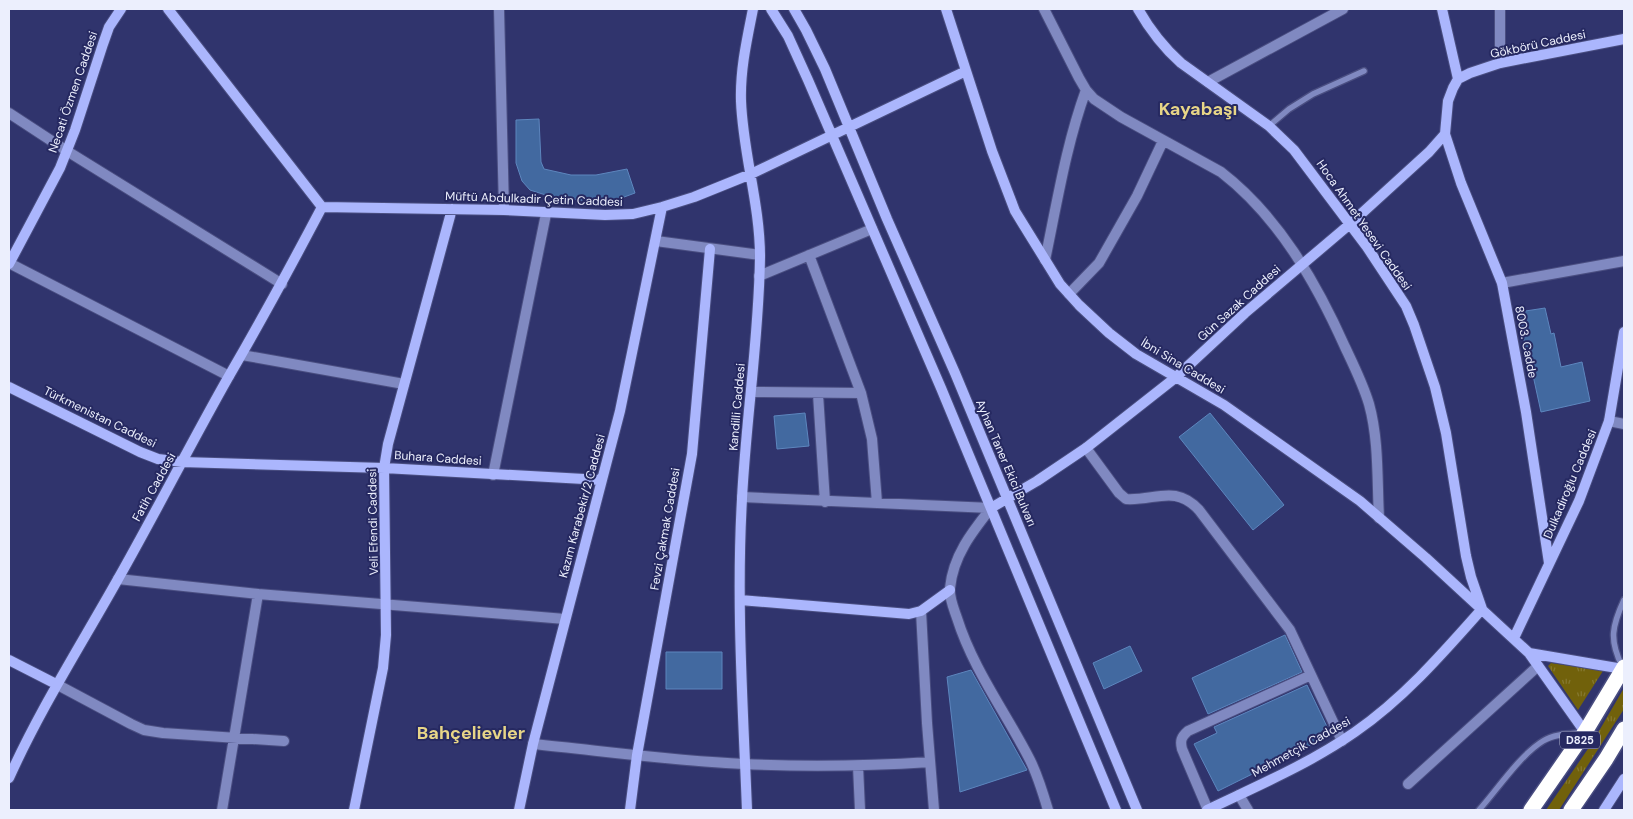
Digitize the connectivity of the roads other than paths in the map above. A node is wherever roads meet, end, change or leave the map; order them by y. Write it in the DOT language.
graph roads {
  1 [pos="121,9"];
  2 [pos="168,9"];
  3 [pos="499,9"];
  4 [pos="753,9"];
  5 [pos="771,9"];
  6 [pos="794,9"];
  7 [pos="946,9"];
  8 [pos="1044,9"];
  9 [pos="1138,9"];
  10 [pos="1343,9"];
  11 [pos="1442,9"];
  12 [pos="1500,9"];
  13 [pos="1624,39"];
  14 [pos="1500,63"];
  15 [pos="966,71"];
  16 [pos="1364,71"];
  17 [pos="1458,79"];
  18 [pos="1208,82"];
  19 [pos="1086,90"];
  20 [pos="9,113"];
  21 [pos="1269,126"];
  22 [pos="850,128"];
  23 [pos="1445,134"];
  24 [pos="832,136"];
  25 [pos="1163,141"];
  26 [pos="67,151"];
  27 [pos="751,174"];
  28 [pos="322,207"];
  29 [pos="662,207"];
  30 [pos="452,209"];
  31 [pos="504,210"];
  32 [pos="546,214"];
  33 [pos="1350,224"];
  34 [pos="872,229"];
  35 [pos="656,241"];
  36 [pos="710,249"];
  37 [pos="809,254"];
  38 [pos="760,255"];
  39 [pos="1044,260"];
  40 [pos="1624,261"];
  41 [pos="9,264"];
  42 [pos="1302,265"];
  43 [pos="759,276"];
  44 [pos="1502,283"];
  45 [pos="282,284"];
  46 [pos="1069,294"];
  47 [pos="1624,332"];
  48 [pos="242,355"];
  49 [pos="229,376"];
  50 [pos="1175,378"];
  51 [pos="404,384"];
  52 [pos="9,387"];
  53 [pos="751,392"];
  54 [pos="861,393"];
  55 [pos="818,394"];
  56 [pos="1609,421"];
  57 [pos="1624,424"];
  58 [pos="1086,448"];
  59 [pos="182,462"];
  60 [pos="384,468"];
  61 [pos="493,474"];
  62 [pos="602,480"];
  63 [pos="742,497"];
  64 [pos="1008,499"];
  65 [pos="825,502"];
  66 [pos="878,503"];
  67 [pos="991,508"];
  68 [pos="1379,518"];
  69 [pos="1549,563"];
  70 [pos="118,580"];
  71 [pos="950,590"];
  72 [pos="258,594"];
  73 [pos="740,600"];
  74 [pos="1624,600"];
  75 [pos="386,604"];
  76 [pos="1482,609"];
  77 [pos="921,611"];
  78 [pos="565,619"];
  79 [pos="1514,638"];
  80 [pos="1529,653"];
  81 [pos="9,660"];
  82 [pos="1538,666"];
  83 [pos="1624,668"];
  84 [pos="1310,675"];
  85 [pos="56,684"];
  86 [pos="1624,729"];
  87 [pos="1585,732"];
  88 [pos="233,738"];
  89 [pos="284,741"];
  90 [pos="1342,741"];
  91 [pos="533,744"];
  92 [pos="637,755"];
  93 [pos="930,762"];
  94 [pos="745,764"];
  95 [pos="858,766"];
  96 [pos="9,778"];
  97 [pos="1624,779"];
  98 [pos="1408,784"];
  99 [pos="1240,794"];
  100 [pos="222,810"];
  101 [pos="354,810"];
  102 [pos="519,810"];
  103 [pos="630,810"];
  104 [pos="747,810"];
  105 [pos="860,810"];
  106 [pos="934,810"];
  107 [pos="1048,810"];
  108 [pos="1116,810"];
  109 [pos="1137,810"];
  110 [pos="1208,810"];
  111 [pos="1248,810"];
  112 [pos="1479,810"];
  113 [pos="1531,810"];
  114 [pos="1572,810"];
  115 [pos="1604,810"];
  1 -- 26 [label="street, Necati Özmen Caddesi"];
  2 -- 28 [label="street"];
  3 -- 31 [label="street"];
  4 -- 27 [label="street, Kandilli Caddesi"];
  5 -- 24 [label="street"];
  6 -- 22 [label="street, Ayhan Taner Ekici Bulvarı"];
  7 -- 15 [label="street, İbni Sina Caddesi"];
  8 -- 19 [label="street"];
  9 -- 18 [label="street, Hoca Ahmet Yesevi Caddesi"];
  10 -- 18 [label="street"];
  11 -- 17 [label="street"];
  12 -- 14 [label="street"];
  13 -- 14 [label="street, Gökbörü Caddesi"];
  14 -- 17 [label="street, Gökbörü Caddesi"];
  15 -- 22 [label="street, Müftü Abdulkadir Çetin Caddesi"];
  15 -- 39 [label="street, İbni Sina Caddesi"];
  16 -- 21 [label="lane"];
  17 -- 23 [label="street"];
  18 -- 21 [label="street, Hoca Ahmet Yesevi Caddesi"];
  19 -- 25 [label="street"];
  19 -- 39 [label="street"];
  20 -- 26 [label="street"];
  21 -- 33 [label="street, Hoca Ahmet Yesevi Caddesi"];
  22 -- 24 [label="street, Müftü Abdulkadir Çetin Caddesi"];
  22 -- 64 [label="street, Ayhan Taner Ekici Bulvarı"];
  23 -- 33 [label="street, Gün Sazak Caddesi"];
  23 -- 44 [label="street, 8003. Cadde"];
  24 -- 27 [label="street, Müftü Abdulkadir Çetin Caddesi"];
  24 -- 34 [label="street"];
  25 -- 42 [label="street"];
  25 -- 46 [label="street"];
  26 -- 41 [label="street, Necati Özmen Caddesi"];
  26 -- 45 [label="street"];
  27 -- 29 [label="street, Müftü Abdulkadir Çetin Caddesi"];
  27 -- 38 [label="street, Kandilli Caddesi"];
  28 -- 30 [label="street, Müftü Abdulkadir Çetin Caddesi"];
  28 -- 45 [label="street, Fatih Caddesi"];
  29 -- 32 [label="street, Müftü Abdulkadir Çetin Caddesi"];
  29 -- 35 [label="street, Kazım Karabekir/2 Caddesi"];
  30 -- 31 [label="street, Müftü Abdulkadir Çetin Caddesi"];
  30 -- 51 [label="street, Veli Efendi Caddesi"];
  31 -- 32 [label="street, Müftü Abdulkadir Çetin Caddesi"];
  32 -- 61 [label="street"];
  33 -- 42 [label="street, Gün Sazak Caddesi"];
  33 -- 76 [label="street, Hoca Ahmet Yesevi Caddesi"];
  34 -- 37 [label="street"];
  34 -- 67 [label="street"];
  35 -- 36 [label="street"];
  35 -- 62 [label="street, Kazım Karabekir/2 Caddesi"];
  36 -- 38 [label="street"];
  36 -- 92 [label="street, Fevzi Çakmak Caddesi"];
  37 -- 43 [label="street"];
  37 -- 54 [label="street"];
  38 -- 43 [label="street, Kandilli Caddesi"];
  39 -- 46 [label="street, İbni Sina Caddesi"];
  40 -- 44 [label="street"];
  41 -- 49 [label="street"];
  42 -- 50 [label="street, Gün Sazak Caddesi"];
  42 -- 68 [label="street"];
  43 -- 53 [label="street, Kandilli Caddesi"];
  44 -- 69 [label="street, 8003. Cadde"];
  45 -- 48 [label="street, Fatih Caddesi"];
  46 -- 50 [label="street, İbni Sina Caddesi"];
  47 -- 56 [label="street, Dulkadiroğlu Caddesi"];
  48 -- 49 [label="street, Fatih Caddesi"];
  48 -- 51 [label="street"];
  49 -- 59 [label="street, Fatih Caddesi"];
  50 -- 58 [label="street, Gün Sazak Caddesi"];
  50 -- 68 [label="street, İbni Sina Caddesi"];
  51 -- 60 [label="street, Veli Efendi Caddesi"];
  52 -- 59 [label="street, Türkmenistan Caddesi"];
  53 -- 55 [label="street"];
  53 -- 63 [label="street, Kandilli Caddesi"];
  54 -- 55 [label="street"];
  54 -- 66 [label="street"];
  55 -- 65 [label="street"];
  56 -- 57 [label="street"];
  56 -- 69 [label="street, Dulkadiroğlu Caddesi"];
  58 -- 64 [label="street, Gün Sazak Caddesi"];
  58 -- 84 [label="street"];
  59 -- 60 [label="street, Buhara Caddesi"];
  59 -- 70 [label="street, Fatih Caddesi"];
  60 -- 61 [label="street, Buhara Caddesi"];
  60 -- 75 [label="street, Veli Efendi Caddesi"];
  61 -- 62 [label="street, Buhara Caddesi"];
  62 -- 78 [label="street, Kazım Karabekir/2 Caddesi"];
  63 -- 65 [label="street"];
  63 -- 73 [label="street, Kandilli Caddesi"];
  64 -- 67 [label="street, Gün Sazak Caddesi"];
  64 -- 109 [label="street, Ayhan Taner Ekici Bulvarı"];
  65 -- 66 [label="street"];
  66 -- 67 [label="street"];
  67 -- 71 [label="street"];
  67 -- 108 [label="street"];
  68 -- 76 [label="street, İbni Sina Caddesi"];
  69 -- 79 [label="street, Dulkadiroğlu Caddesi"];
  70 -- 72 [label="street"];
  70 -- 85 [label="street, Fatih Caddesi"];
  71 -- 77 [label="street"];
  71 -- 107 [label="street"];
  72 -- 75 [label="street"];
  72 -- 88 [label="street"];
  73 -- 77 [label="street"];
  73 -- 94 [label="street, Kandilli Caddesi"];
  74 -- 83 [label="lane"];
  75 -- 78 [label="street"];
  75 -- 101 [label="street, Veli Efendi Caddesi"];
  76 -- 79 [label="street, İbni Sina Caddesi"];
  76 -- 90 [label="street, Mehmetçik Caddesi"];
  77 -- 93 [label="street"];
  78 -- 91 [label="street, Kazım Karabekir/2 Caddesi"];
  79 -- 80 [label="street, İbni Sina Caddesi"];
  80 -- 82 [label="street, İbni Sina Caddesi"];
  80 -- 83 [label="street"];
  81 -- 85 [label="street"];
  82 -- 87 [label="street, İbni Sina Caddesi"];
  82 -- 98 [label="street"];
  83 -- 87 [label="highway, D825"];
  84 -- 90 [label="street"];
  84 -- 110 [label="street"];
  85 -- 88 [label="street"];
  85 -- 96 [label="street, Fatih Caddesi"];
  86 -- 114 [label="highway, D825"];
  87 -- 112 [label="lane"];
  87 -- 113 [label="highway, D825"];
  88 -- 89 [label="street"];
  88 -- 100 [label="street"];
  90 -- 99 [label="street, Mehmetçik Caddesi"];
  91 -- 92 [label="street"];
  91 -- 102 [label="street, Kazım Karabekir/2 Caddesi"];
  92 -- 94 [label="street"];
  92 -- 103 [label="street, Fevzi Çakmak Caddesi"];
  93 -- 95 [label="street"];
  93 -- 106 [label="street"];
  94 -- 95 [label="street"];
  94 -- 104 [label="street, Kandilli Caddesi"];
  95 -- 105 [label="street"];
  97 -- 115 [label="street"];
  99 -- 110 [label="street, Mehmetçik Caddesi"];
  99 -- 111 [label="street"];
}
